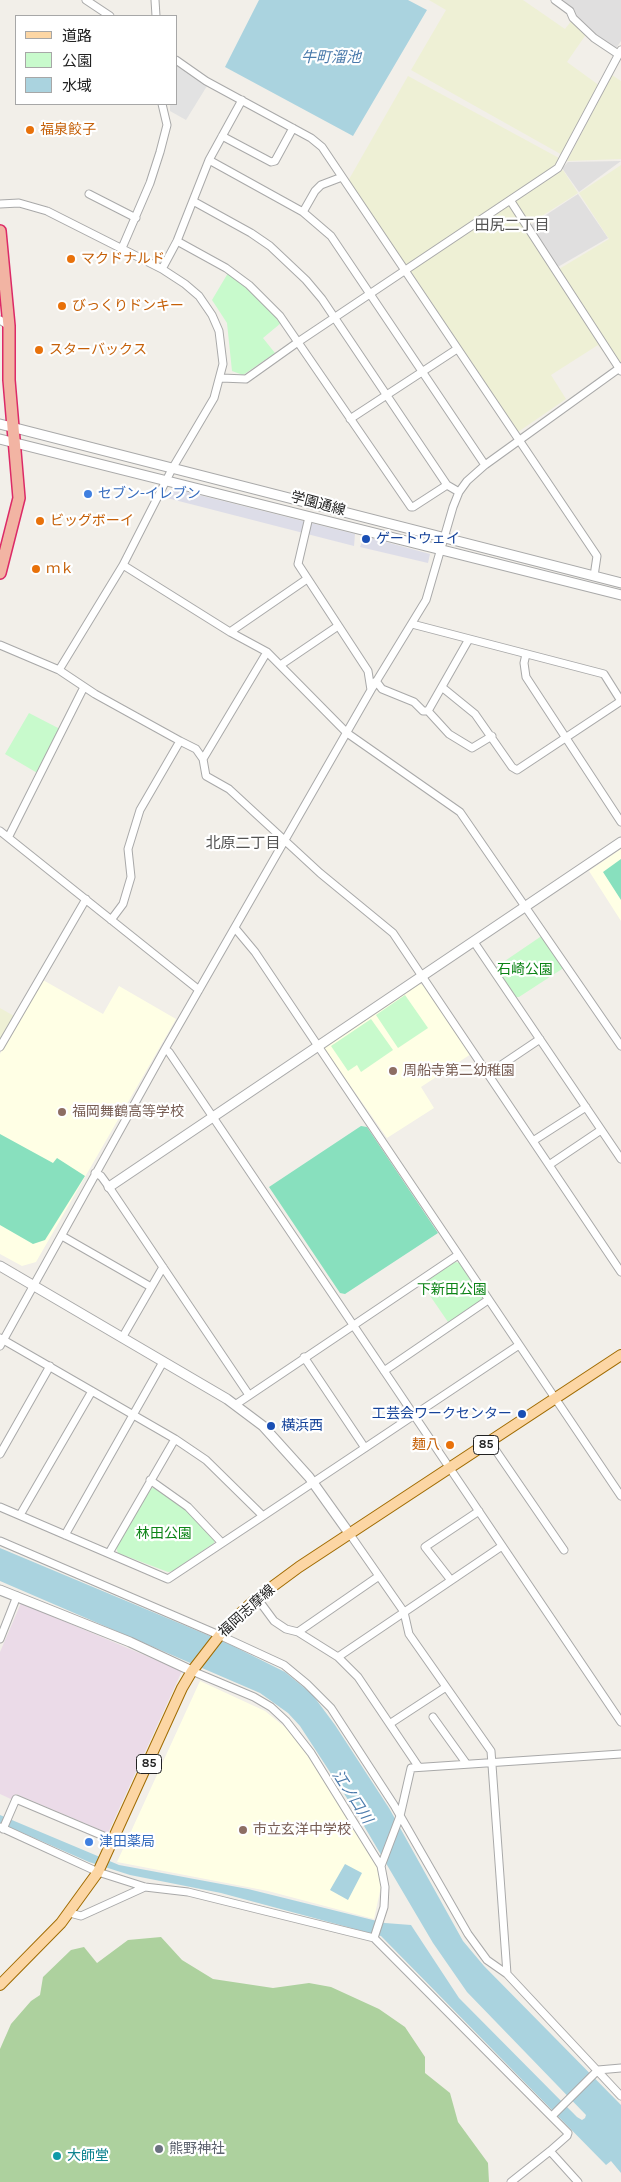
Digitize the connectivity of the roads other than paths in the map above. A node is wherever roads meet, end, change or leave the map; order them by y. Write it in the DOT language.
graph roads {
  1 [pos="86,0"];
  2 [pos="155,0"];
  3 [pos="555,0"];
  4 [pos="108,15"];
  5 [pos="156,15"];
  6 [pos="620,52"];
  7 [pos="178,61"];
  8 [pos="242,100"];
  9 [pos="162,105"];
  10 [pos="293,128"];
  11 [pos="222,136"];
  12 [pos="209,160"];
  13 [pos="342,178"];
  14 [pos="89,194"];
  15 [pos="510,200"];
  16 [pos="193,201"];
  17 [pos="0,204"];
  18 [pos="304,212"];
  19 [pos="136,218"];
  20 [pos="0,231"];
  21 [pos="177,240"];
  22 [pos="122,248"];
  23 [pos="162,269"];
  24 [pos="405,270"];
  25 [pos="369,294"];
  26 [pos="334,318"];
  27 [pos="4,323"];
  28 [pos="298,342"];
  29 [pos="457,349"];
  30 [pos="620,368"];
  31 [pos="422,372"];
  32 [pos="221,378"];
  33 [pos="387,395"];
  34 [pos="350,419"];
  35 [pos="0,424"];
  36 [pos="14,428"];
  37 [pos="0,439"];
  38 [pos="519,440"];
  39 [pos="16,442"];
  40 [pos="485,465"];
  41 [pos="172,468"];
  42 [pos="166,481"];
  43 [pos="447,485"];
  44 [pos="459,492"];
  45 [pos="309,517"];
  46 [pos="445,537"];
  47 [pos="442,549"];
  48 [pos="123,565"];
  49 [pos="0,573"];
  50 [pos="594,576"];
  51 [pos="307,579"];
  52 [pos="621,583"];
  53 [pos="621,595"];
  54 [pos="412,624"];
  55 [pos="338,626"];
  56 [pos="230,632"];
  57 [pos="469,639"];
  58 [pos="0,645"];
  59 [pos="267,652"];
  60 [pos="526,654"];
  61 [pos="282,664"];
  62 [pos="59,670"];
  63 [pos="376,681"];
  64 [pos="84,687"];
  65 [pos="442,688"];
  66 [pos="371,690"];
  67 [pos="621,701"];
  68 [pos="428,711"];
  69 [pos="347,733"];
  70 [pos="492,736"];
  71 [pos="566,738"];
  72 [pos="180,741"];
  73 [pos="203,759"];
  74 [pos="621,822"];
  75 [pos="0,831"];
  76 [pos="10,836"];
  77 [pos="286,839"];
  78 [pos="621,842"];
  79 [pos="86,899"];
  80 [pos="526,906"];
  81 [pos="111,920"];
  82 [pos="235,928"];
  83 [pos="474,942"];
  84 [pos="423,977"];
  85 [pos="199,990"];
  86 [pos="540,1039"];
  87 [pos="318,1046"];
  88 [pos="621,1046"];
  89 [pos="0,1047"];
  90 [pos="165,1049"];
  91 [pos="488,1074"];
  92 [pos="586,1107"];
  93 [pos="213,1117"];
  94 [pos="601,1130"];
  95 [pos="533,1141"];
  96 [pos="621,1159"];
  97 [pos="549,1165"];
  98 [pos="95,1173"];
  99 [pos="109,1187"];
  100 [pos="62,1236"];
  101 [pos="458,1255"];
  102 [pos="0,1266"];
  103 [pos="163,1267"];
  104 [pos="621,1272"];
  105 [pos="33,1285"];
  106 [pos="151,1287"];
  107 [pos="488,1300"];
  108 [pos="353,1326"];
  109 [pos="122,1338"];
  110 [pos="1,1341"];
  111 [pos="520,1346"];
  112 [pos="621,1355"];
  113 [pos="304,1357"];
  114 [pos="163,1362"];
  115 [pos="50,1366"];
  116 [pos="384,1371"];
  117 [pos="92,1390"];
  118 [pos="249,1395"];
  119 [pos="556,1399"];
  120 [pos="235,1405"];
  121 [pos="134,1415"];
  122 [pos="414,1416"];
  123 [pos="175,1439"];
  124 [pos="490,1442"];
  125 [pos="366,1448"];
  126 [pos="0,1454"];
  127 [pos="449,1468"];
  128 [pos="150,1480"];
  129 [pos="313,1483"];
  130 [pos="621,1496"];
  131 [pos="0,1507"];
  132 [pos="479,1511"];
  133 [pos="20,1515"];
  134 [pos="263,1516"];
  135 [pos="349,1533"];
  136 [pos="65,1535"];
  137 [pos="0,1541"];
  138 [pos="222,1543"];
  139 [pos="502,1546"];
  140 [pos="564,1550"];
  141 [pos="109,1554"];
  142 [pos="379,1576"];
  143 [pos="450,1579"];
  144 [pos="0,1590"];
  145 [pos="18,1596"];
  146 [pos="257,1598"];
  147 [pos="404,1612"];
  148 [pos="298,1632"];
  149 [pos="219,1635"];
  150 [pos="0,1639"];
  151 [pos="338,1657"];
  152 [pos="192,1671"];
  153 [pos="446,1687"];
  154 [pos="433,1717"];
  155 [pos="621,1722"];
  156 [pos="390,1723"];
  157 [pos="621,1754"];
  158 [pos="493,1762"];
  159 [pos="466,1764"];
  160 [pos="418,1766"];
  161 [pos="400,1816"];
  162 [pos="2,1828"];
  163 [pos="113,1840"];
  164 [pos="381,1866"];
  165 [pos="98,1872"];
  166 [pos="144,1887"];
  167 [pos="70,1913"];
  168 [pos="374,1938"];
  169 [pos="507,1974"];
  170 [pos="0,1985"];
  171 [pos="621,2068"];
  172 [pos="598,2070"];
  173 [pos="621,2096"];
  174 [pos="553,2115"];
  175 [pos="550,2151"];
  176 [pos="511,2182"];
  177 [pos="578,2182"];
  1 -- 4 [label="street"];
  2 -- 5 [label="street"];
  3 -- 6 [label="street"];
  6 -- 15 [label="street"];
  7 -- 8 [label="street"];
  8 -- 10 [label="street"];
  8 -- 11 [label="street"];
  9 -- 19 [label="street"];
  10 -- 11 [label="street"];
  10 -- 13 [label="street"];
  11 -- 12 [label="street"];
  12 -- 16 [label="street"];
  12 -- 18 [label="street"];
  13 -- 18 [label="street"];
  13 -- 24 [label="street"];
  14 -- 19 [label="street"];
  15 -- 24 [label="street"];
  15 -- 30 [label="street"];
  16 -- 21 [label="street"];
  16 -- 26 [label="street"];
  17 -- 22 [label="street"];
  18 -- 25 [label="street"];
  19 -- 22 [label="street"];
  20 -- 27 [label="highway"];
  21 -- 23 [label="street"];
  21 -- 28 [label="street"];
  22 -- 23 [label="street"];
  23 -- 32 [label="street"];
  24 -- 25 [label="street"];
  24 -- 29 [label="street"];
  25 -- 26 [label="street"];
  25 -- 31 [label="street"];
  26 -- 28 [label="street"];
  26 -- 33 [label="street"];
  27 -- 36 [label="highway"];
  28 -- 32 [label="street"];
  28 -- 34 [label="street"];
  29 -- 31 [label="street"];
  29 -- 38 [label="street"];
  30 -- 38 [label="street"];
  31 -- 33 [label="street"];
  31 -- 40 [label="street"];
  32 -- 41 [label="street"];
  33 -- 34 [label="street"];
  33 -- 43 [label="street"];
  34 -- 43 [label="street"];
  35 -- 36 [label="street, 学園通線"];
  36 -- 39 [label="highway"];
  36 -- 41 [label="street, 学園通線"];
  37 -- 39 [label="street, 学園通線"];
  38 -- 40 [label="street"];
  38 -- 50 [label="street"];
  39 -- 42 [label="street, 学園通線"];
  39 -- 49 [label="highway"];
  40 -- 44 [label="street"];
  41 -- 42 [label="street"];
  41 -- 46 [label="street, 学園通線"];
  42 -- 45 [label="street, 学園通線"];
  42 -- 48 [label="street"];
  43 -- 44 [label="street"];
  44 -- 46 [label="street"];
  45 -- 47 [label="street, 学園通線"];
  45 -- 51 [label="street"];
  46 -- 47 [label="street"];
  46 -- 50 [label="street, 学園通線"];
  47 -- 53 [label="street, 学園通線"];
  47 -- 54 [label="street"];
  48 -- 56 [label="street"];
  48 -- 62 [label="street"];
  50 -- 52 [label="street, 学園通線"];
  51 -- 55 [label="street"];
  51 -- 56 [label="street"];
  54 -- 57 [label="street"];
  54 -- 63 [label="street"];
  55 -- 61 [label="street"];
  55 -- 66 [label="street"];
  56 -- 59 [label="street"];
  57 -- 60 [label="street"];
  57 -- 65 [label="street"];
  58 -- 62 [label="street"];
  59 -- 61 [label="street"];
  59 -- 73 [label="street"];
  60 -- 67 [label="street"];
  60 -- 71 [label="street"];
  61 -- 69 [label="street"];
  62 -- 64 [label="street"];
  63 -- 66 [label="street"];
  63 -- 68 [label="street"];
  64 -- 72 [label="street"];
  64 -- 76 [label="street"];
  65 -- 68 [label="street"];
  65 -- 70 [label="street"];
  66 -- 69 [label="street"];
  67 -- 71 [label="street"];
  68 -- 70 [label="street"];
  69 -- 77 [label="street"];
  69 -- 80 [label="street"];
  70 -- 71 [label="street"];
  71 -- 74 [label="street"];
  72 -- 73 [label="street"];
  72 -- 81 [label="street"];
  73 -- 77 [label="street"];
  75 -- 76 [label="street"];
  76 -- 79 [label="street"];
  77 -- 82 [label="street"];
  77 -- 84 [label="street"];
  78 -- 80 [label="street"];
  79 -- 81 [label="street"];
  79 -- 89 [label="street"];
  80 -- 83 [label="street"];
  80 -- 88 [label="street"];
  81 -- 85 [label="street"];
  82 -- 85 [label="street"];
  82 -- 87 [label="street"];
  83 -- 84 [label="street"];
  83 -- 86 [label="street"];
  84 -- 87 [label="street"];
  84 -- 91 [label="street"];
  85 -- 90 [label="street"];
  86 -- 91 [label="street"];
  86 -- 92 [label="street"];
  87 -- 93 [label="street"];
  87 -- 101 [label="street"];
  90 -- 93 [label="street"];
  90 -- 98 [label="street"];
  91 -- 95 [label="street"];
  92 -- 94 [label="street"];
  92 -- 95 [label="street"];
  93 -- 99 [label="street"];
  93 -- 108 [label="street"];
  94 -- 96 [label="street"];
  94 -- 97 [label="street"];
  95 -- 97 [label="street"];
  97 -- 104 [label="street"];
  98 -- 99 [label="street"];
  98 -- 100 [label="street"];
  99 -- 103 [label="street"];
  100 -- 105 [label="street"];
  100 -- 106 [label="street"];
  101 -- 107 [label="street"];
  101 -- 108 [label="street"];
  102 -- 105 [label="street"];
  103 -- 106 [label="street"];
  103 -- 118 [label="street"];
  105 -- 109 [label="street"];
  105 -- 110 [label="street"];
  106 -- 109 [label="street"];
  107 -- 111 [label="street"];
  107 -- 116 [label="street"];
  108 -- 113 [label="street"];
  108 -- 116 [label="street"];
  109 -- 114 [label="street"];
  110 -- 115 [label="street"];
  111 -- 119 [label="street"];
  111 -- 122 [label="street"];
  112 -- 119 [label="main road, 福岡志摩線 / 85"];
  113 -- 118 [label="street"];
  113 -- 125 [label="street"];
  114 -- 120 [label="street"];
  114 -- 121 [label="street"];
  115 -- 117 [label="street"];
  115 -- 126 [label="street"];
  116 -- 122 [label="street"];
  117 -- 121 [label="street"];
  117 -- 133 [label="street"];
  118 -- 120 [label="street"];
  119 -- 124 [label="main road, 福岡志摩線 / 85"];
  119 -- 130 [label="street"];
  120 -- 129 [label="street"];
  121 -- 123 [label="street"];
  121 -- 136 [label="street"];
  122 -- 125 [label="street"];
  122 -- 127 [label="street"];
  123 -- 128 [label="street"];
  123 -- 134 [label="street"];
  124 -- 127 [label="main road, 福岡志摩線 / 85"];
  124 -- 140 [label="street"];
  125 -- 129 [label="street"];
  127 -- 132 [label="street"];
  127 -- 135 [label="main road, 福岡志摩線 / 85"];
  128 -- 138 [label="street"];
  128 -- 141 [label="street"];
  129 -- 134 [label="street"];
  129 -- 135 [label="street"];
  131 -- 133 [label="street"];
  132 -- 139 [label="street"];
  132 -- 143 [label="street"];
  133 -- 136 [label="street"];
  134 -- 138 [label="street"];
  135 -- 142 [label="street"];
  135 -- 146 [label="main road, 福岡志摩線 / 85"];
  136 -- 141 [label="street"];
  137 -- 149 [label="street"];
  138 -- 141 [label="street"];
  139 -- 143 [label="street"];
  139 -- 155 [label="street"];
  142 -- 147 [label="street"];
  142 -- 148 [label="street"];
  143 -- 147 [label="street"];
  144 -- 145 [label="street"];
  145 -- 150 [label="street"];
  145 -- 152 [label="street"];
  146 -- 148 [label="street"];
  146 -- 149 [label="main road, 福岡志摩線 / 85"];
  147 -- 151 [label="street"];
  147 -- 153 [label="street"];
  148 -- 151 [label="street"];
  149 -- 152 [label="main road, 福岡志摩線 / 85"];
  149 -- 161 [label="street"];
  151 -- 156 [label="street"];
  152 -- 163 [label="main road, 福岡志摩線 / 85"];
  152 -- 164 [label="street"];
  153 -- 156 [label="street"];
  153 -- 158 [label="street"];
  154 -- 159 [label="street"];
  156 -- 160 [label="street"];
  157 -- 158 [label="street"];
  158 -- 159 [label="street"];
  158 -- 169 [label="street"];
  159 -- 160 [label="street"];
  160 -- 161 [label="street"];
  161 -- 164 [label="street"];
  161 -- 169 [label="street"];
  162 -- 163 [label="street"];
  162 -- 165 [label="street"];
  163 -- 165 [label="main road, 福岡志摩線 / 85"];
  164 -- 168 [label="street"];
  165 -- 166 [label="street"];
  165 -- 167 [label="main road, 福岡志摩線 / 85"];
  166 -- 167 [label="street"];
  166 -- 168 [label="street"];
  167 -- 170 [label="main road, 福岡志摩線 / 85"];
  168 -- 174 [label="street"];
  169 -- 172 [label="street"];
  171 -- 172 [label="street"];
  172 -- 173 [label="street"];
  172 -- 174 [label="street"];
  174 -- 175 [label="street"];
  175 -- 176 [label="street"];
  175 -- 177 [label="street"];
}
